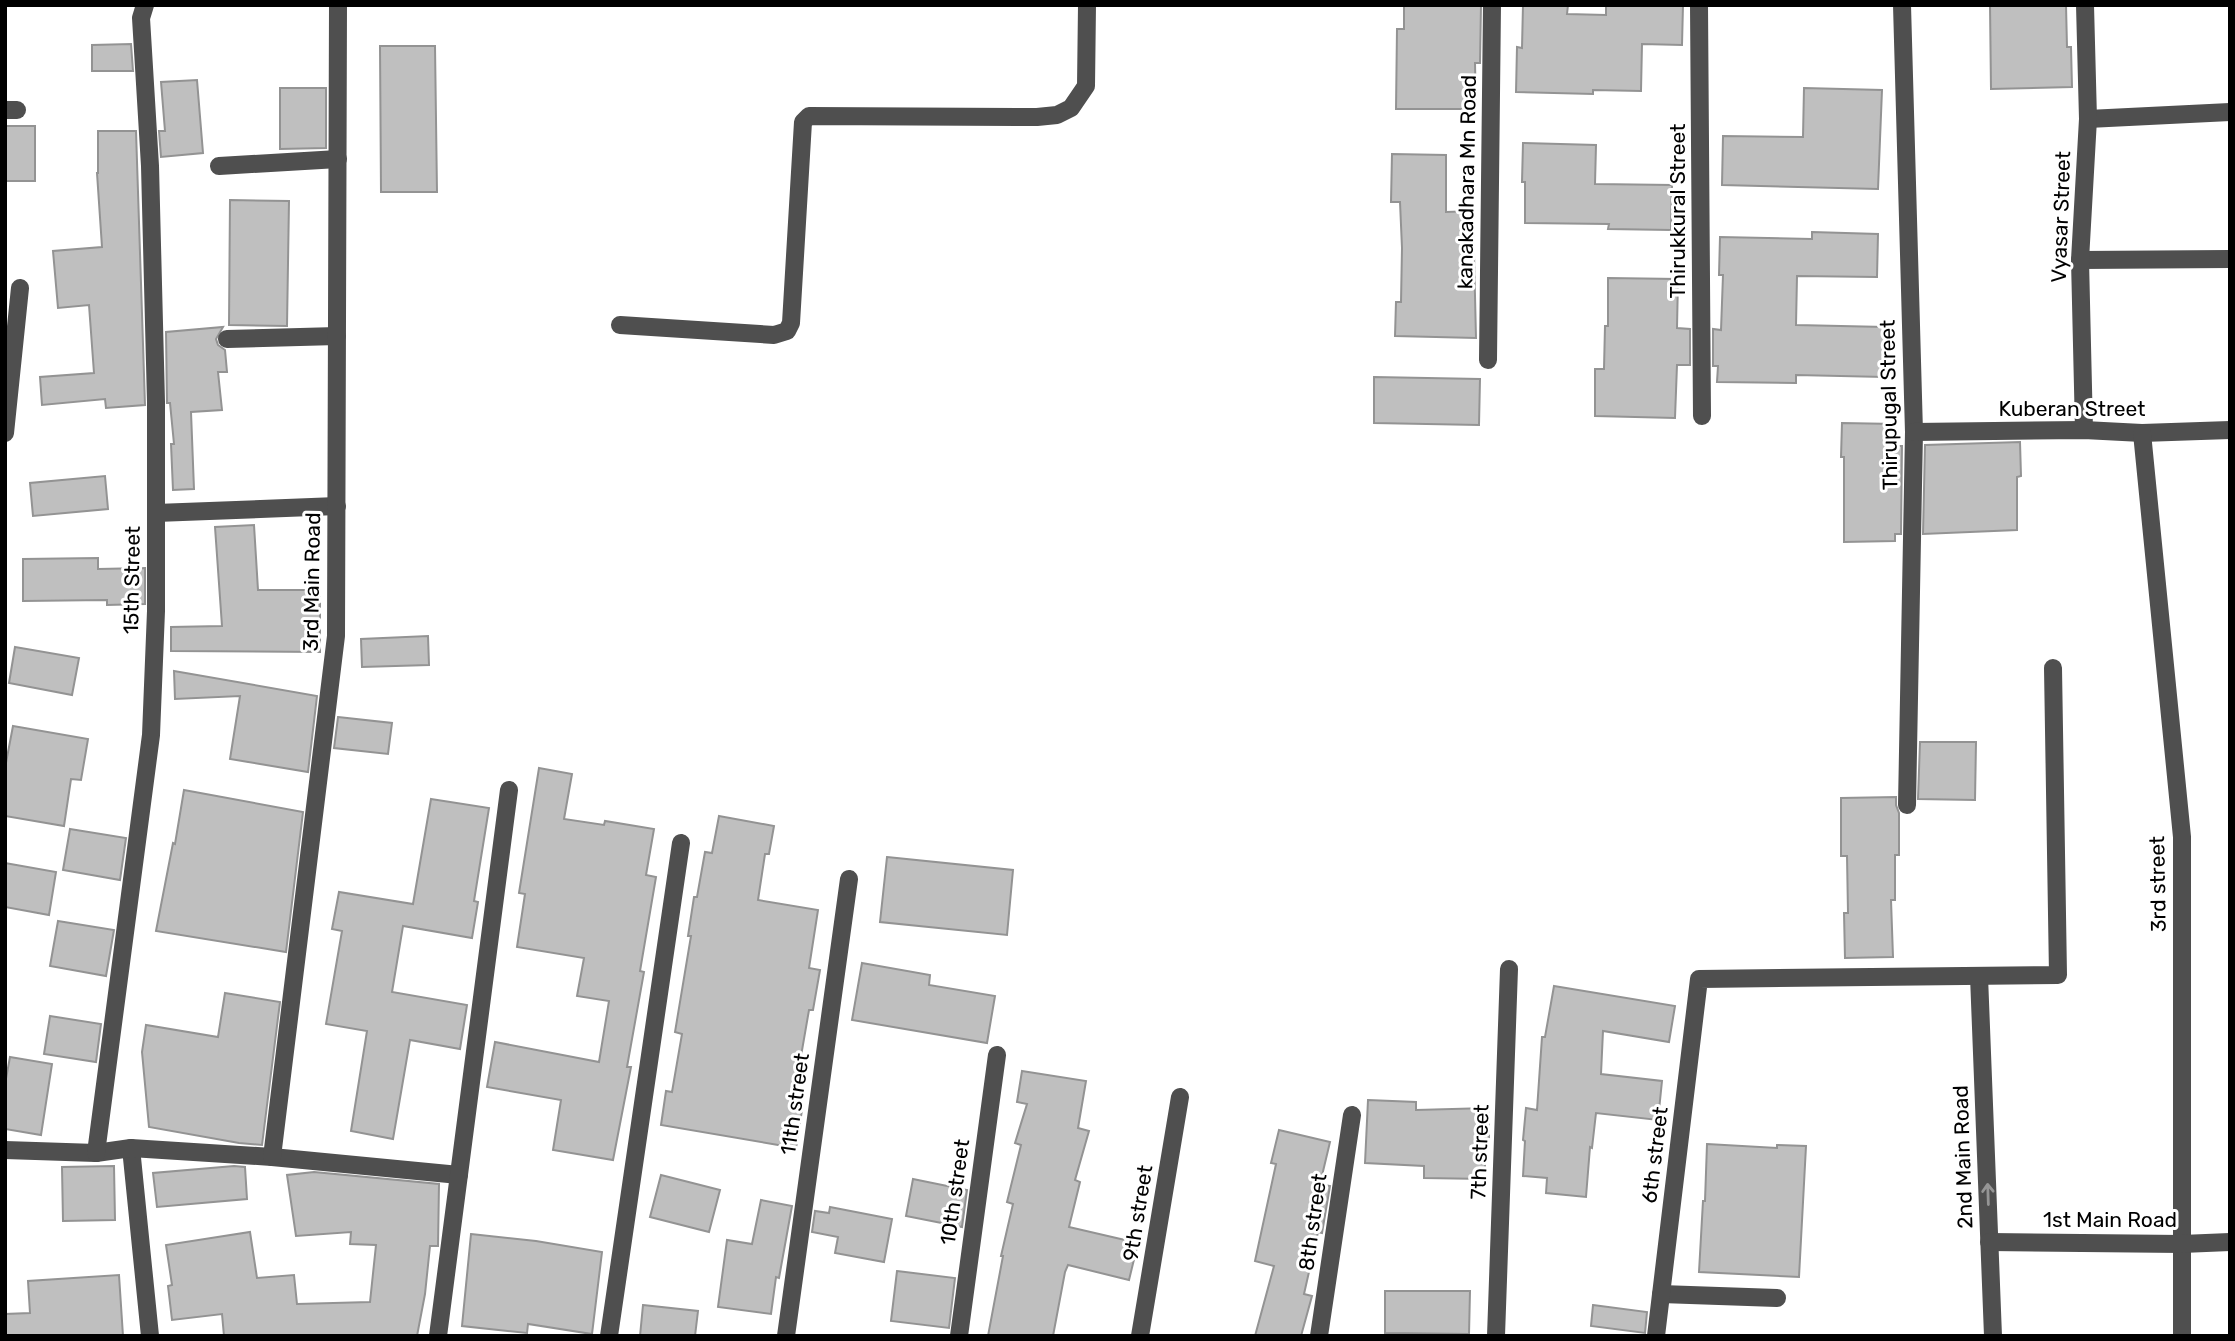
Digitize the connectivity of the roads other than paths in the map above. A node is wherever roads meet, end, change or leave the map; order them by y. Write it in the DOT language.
graph roads {
  1 [pos="145,5"];
  2 [pos="338,5"];
  3 [pos="1087,5"];
  4 [pos="1492,5"];
  5 [pos="1699,5"];
  6 [pos="1902,5"];
  7 [pos="2085,5"];
  8 [pos="2230,112"];
  9 [pos="2088,119"];
  10 [pos="338,159"];
  11 [pos="219,166"];
  12 [pos="2230,259"];
  13 [pos="2080,260"];
  14 [pos="20,288"];
  15 [pos="620,325"];
  16 [pos="337,336"];
  17 [pos="227,339"];
  18 [pos="1488,360"];
  19 [pos="1702,415"];
  20 [pos="2084,429"];
  21 [pos="2230,430"];
  22 [pos="1914,432"];
  23 [pos="5,433"];
  24 [pos="2142,433"];
  25 [pos="337,506"];
  26 [pos="156,513"];
  27 [pos="2053,668"];
  28 [pos="509,790"];
  29 [pos="1907,805"];
  30 [pos="681,843"];
  31 [pos="849,879"];
  32 [pos="1509,969"];
  33 [pos="1979,976"];
  34 [pos="997,1055"];
  35 [pos="1180,1097"];
  36 [pos="1352,1115"];
  37 [pos="131,1148"];
  38 [pos="5,1150"];
  39 [pos="96,1153"];
  40 [pos="272,1157"];
  41 [pos="459,1175"];
  42 [pos="1989,1242"];
  43 [pos="2230,1242"];
  44 [pos="2182,1244"];
  45 [pos="1661,1294"];
  46 [pos="1777,1298"];
  47 [pos="150,1336"];
  48 [pos="438,1336"];
  49 [pos="608,1336"];
  50 [pos="786,1336"];
  51 [pos="959,1336"];
  52 [pos="1140,1336"];
  53 [pos="1319,1336"];
  54 [pos="1496,1336"];
  55 [pos="1656,1336"];
  56 [pos="1993,1336"];
  57 [pos="2182,1336"];
  1 -- 26 [label="street, 15th Street"];
  2 -- 10 [label="street, 3rd Main Road"];
  3 -- 15 [label="street"];
  4 -- 18 [label="street, kanakadhara Mn Road"];
  5 -- 19 [label="street, Thirukkural Street"];
  6 -- 22 [label="street, Thirupugal Street"];
  7 -- 9 [label="street, Vyasar Street"];
  8 -- 9 [label="street"];
  9 -- 13 [label="street, Vyasar Street"];
  10 -- 11 [label="street"];
  10 -- 16 [label="street, 3rd Main Road"];
  12 -- 13 [label="street"];
  13 -- 20 [label="street, Vyasar Street"];
  14 -- 23 [label="street"];
  16 -- 17 [label="street"];
  16 -- 25 [label="street, 3rd Main Road"];
  20 -- 22 [label="street, Kuberan Street"];
  20 -- 24 [label="street, Kuberan Street"];
  21 -- 24 [label="street, Kuberan Street"];
  22 -- 29 [label="street, Thirupugal Street"];
  24 -- 44 [label="street, 3rd street"];
  25 -- 26 [label="street"];
  25 -- 40 [label="street, 3rd Main Road"];
  26 -- 39 [label="street, 15th Street"];
  27 -- 33 [label="street"];
  28 -- 41 [label="street"];
  30 -- 49 [label="street"];
  31 -- 50 [label="street, 11th street"];
  32 -- 54 [label="street, 7th street"];
  42 -- 33 [label="street, 2nd Main Road, one-way"];
  33 -- 45 [label="street, 6th street"];
  34 -- 51 [label="street, 10th street"];
  35 -- 52 [label="street, 9th street"];
  36 -- 53 [label="street, 8th street"];
  37 -- 39 [label="street"];
  37 -- 40 [label="street"];
  37 -- 47 [label="street"];
  38 -- 39 [label="street"];
  40 -- 41 [label="street"];
  41 -- 48 [label="street"];
  42 -- 44 [label="street, 1st Main Road"];
  42 -- 56 [label="street, 2nd Main Road"];
  43 -- 44 [label="street, 1st Main Road"];
  44 -- 57 [label="street, 3rd street"];
  45 -- 46 [label="street"];
  45 -- 55 [label="street, 6th street"];
}
